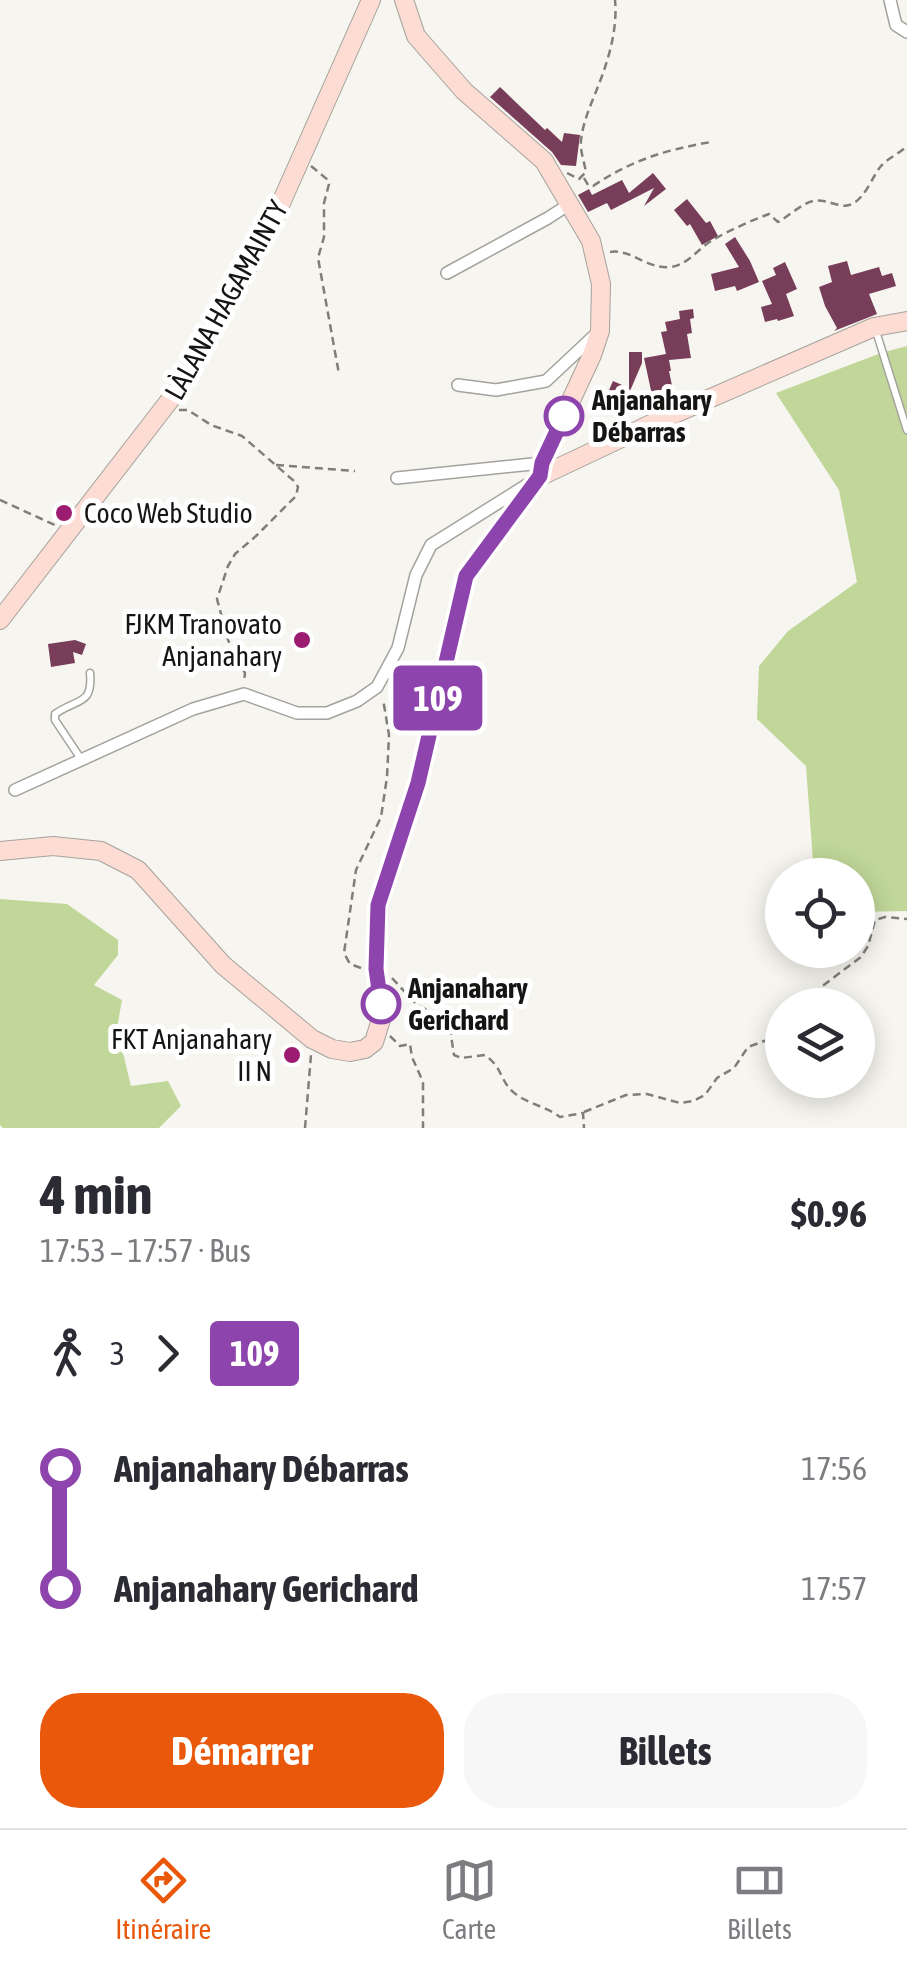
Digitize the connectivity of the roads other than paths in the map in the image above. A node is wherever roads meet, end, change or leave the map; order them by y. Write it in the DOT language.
graph roads {
  1 [pos="890,0"];
  2 [pos="371,3"];
  3 [pos="402,4"];
  4 [pos="903,27"];
  5 [pos="570,203"];
  6 [pos="447,274"];
  7 [pos="907,321"];
  8 [pos="874,327"];
  9 [pos="600,330"];
  10 [pos="458,385"];
  11 [pos="907,430"];
  12 [pos="541,469"];
  13 [pos="398,478"];
  14 [pos="0,620"];
  15 [pos="90,672"];
  16 [pos="80,759"];
  17 [pos="15,790"];
  18 [pos="0,852"];
  1 -- 4 [label="street"];
  2 -- 14 [label="main road, LÀLANA HAGAMAINTY"];
  3 -- 5 [label="main road"];
  5 -- 6 [label="street"];
  5 -- 9 [label="main road"];
  7 -- 8 [label="main road"];
  8 -- 11 [label="lane"];
  8 -- 12 [label="main road"];
  9 -- 10 [label="street"];
  9 -- 12 [label="main road"];
  12 -- 13 [label="street"];
  12 -- 16 [label="street"];
  12 -- 18 [label="main road"];
  15 -- 16 [label="lane"];
  16 -- 17 [label="street"];
}
